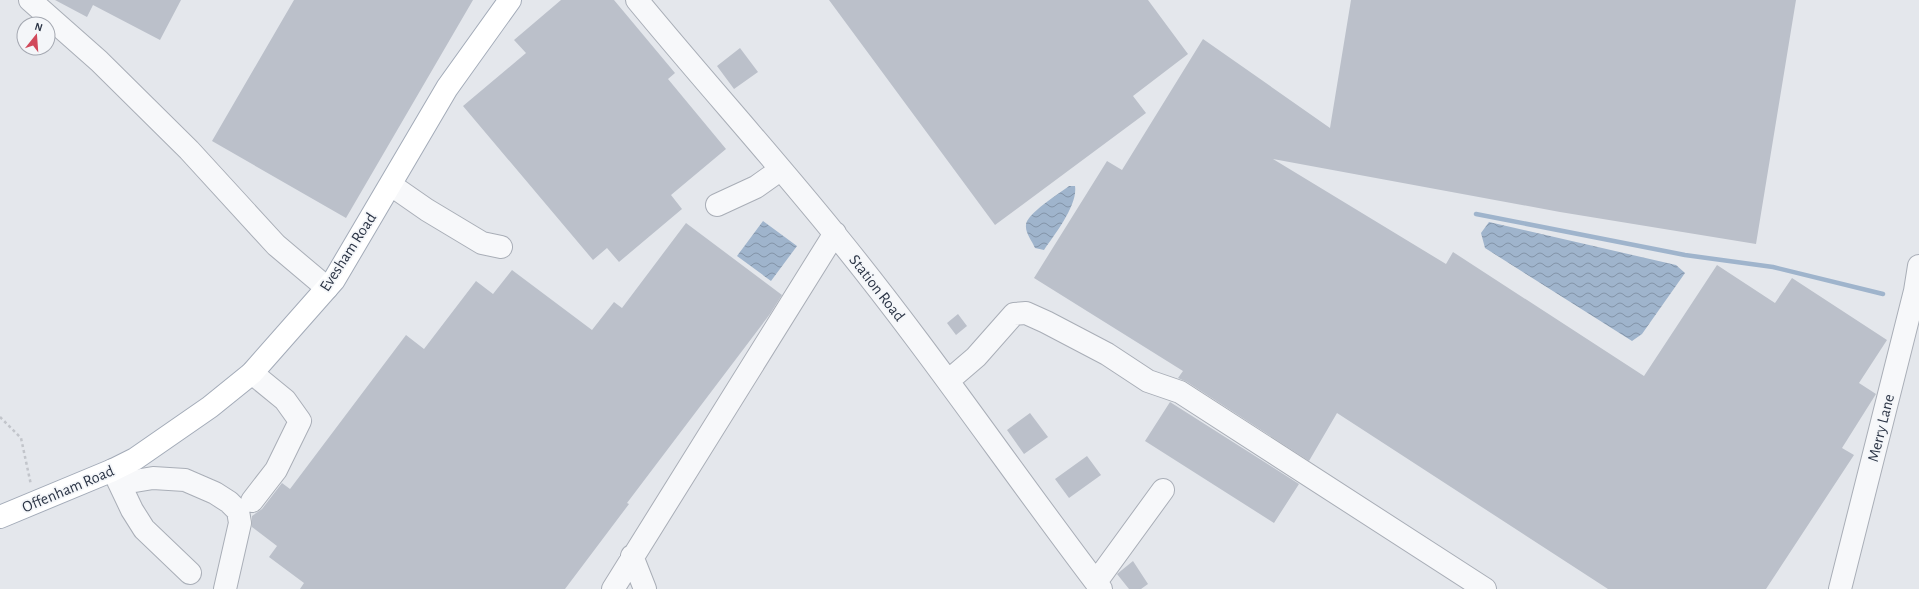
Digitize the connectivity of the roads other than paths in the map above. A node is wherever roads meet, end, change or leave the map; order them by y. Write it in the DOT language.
graph roads {
  1 [pos="30,0"];
  2 [pos="510,0"];
  3 [pos="637,0"];
  4 [pos="780,170"];
  5 [pos="391,185"];
  6 [pos="716,205"];
  7 [pos="835,233"];
  8 [pos="501,247"];
  9 [pos="1919,266"];
  10 [pos="327,288"];
  11 [pos="252,373"];
  12 [pos="948,380"];
  13 [pos="135,459"];
  14 [pos="113,470"];
  15 [pos="1163,490"];
  16 [pos="252,501"];
  17 [pos="0,517"];
  18 [pos="632,556"];
  19 [pos="190,573"];
  20 [pos="1099,586"];
  21 [pos="224,589"];
  22 [pos="613,589"];
  23 [pos="645,589"];
  24 [pos="1485,589"];
  25 [pos="1840,589"];
  1 -- 10 [label="street"];
  2 -- 5 [label="main road, Evesham Road"];
  3 -- 4 [label="street, Station Road"];
  4 -- 6 [label="street"];
  4 -- 7 [label="street, Station Road"];
  5 -- 8 [label="street"];
  5 -- 10 [label="main road, Evesham Road"];
  7 -- 12 [label="street, Station Road"];
  7 -- 18 [label="street"];
  9 -- 25 [label="street, Merry Lane"];
  10 -- 11 [label="main road, Evesham Road"];
  11 -- 13 [label="main road, Evesham Road"];
  11 -- 16 [label="street"];
  12 -- 20 [label="street, Station Road"];
  12 -- 24 [label="street"];
  13 -- 14 [label="main road, Offenham Road"];
  14 -- 17 [label="main road, Offenham Road"];
  14 -- 19 [label="street"];
  14 -- 21 [label="street"];
  15 -- 20 [label="street"];
  18 -- 22 [label="street"];
  18 -- 23 [label="street"];
}
